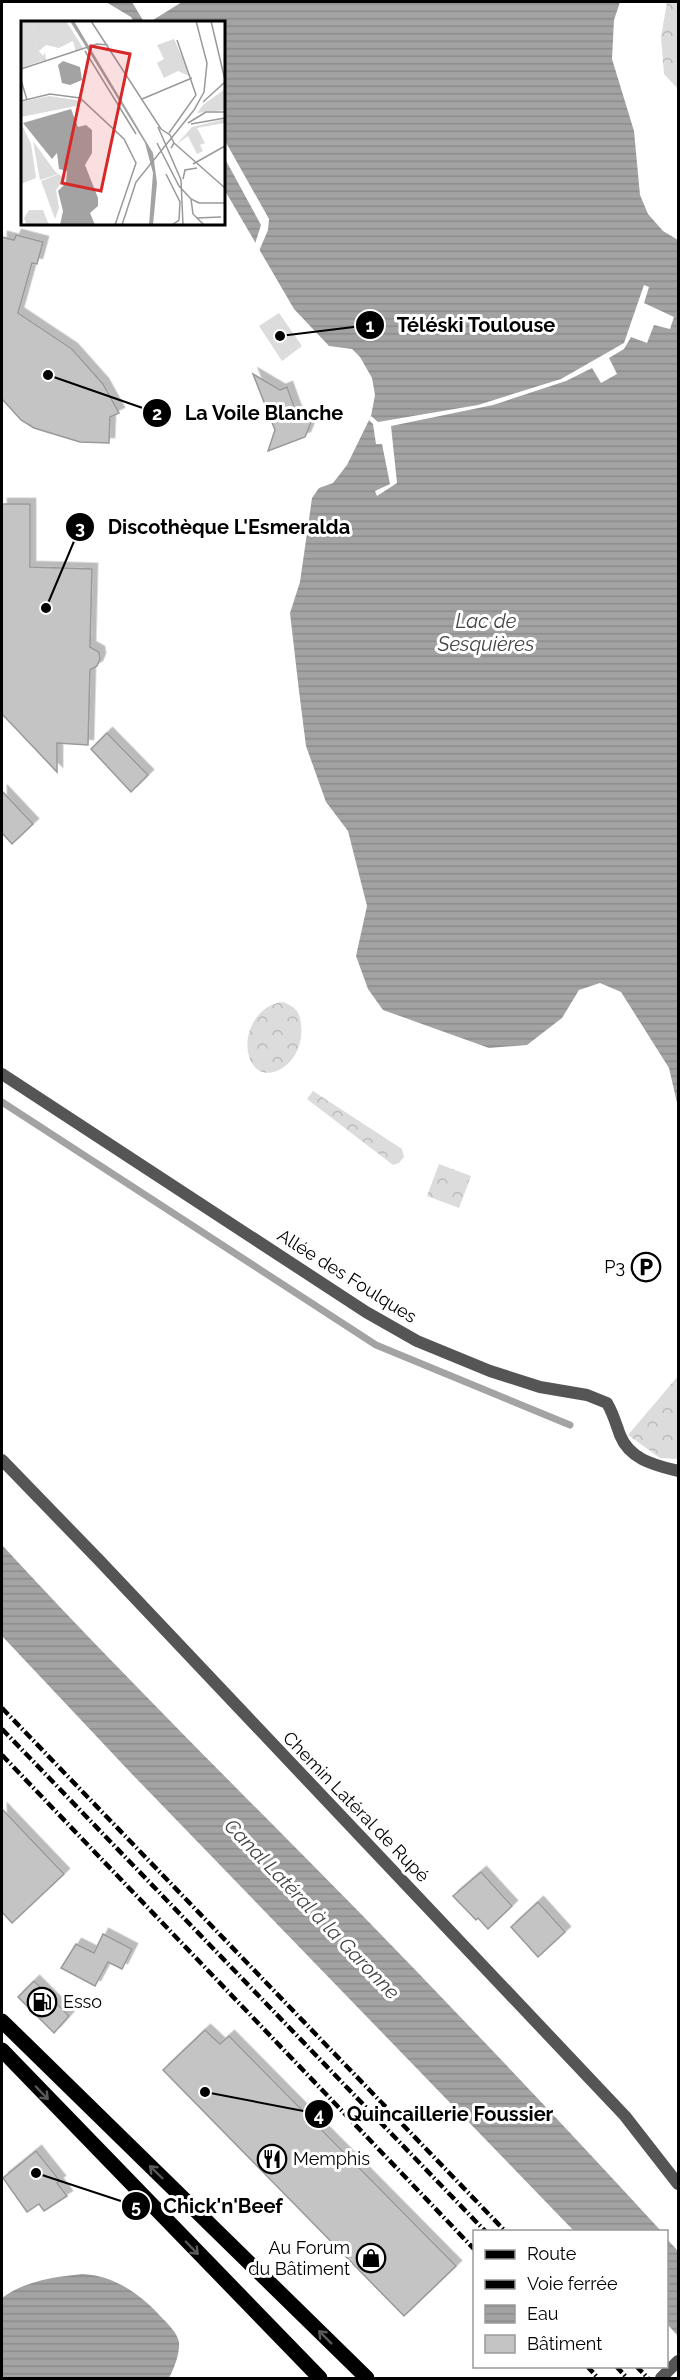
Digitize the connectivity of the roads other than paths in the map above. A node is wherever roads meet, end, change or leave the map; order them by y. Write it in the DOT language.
graph roads {
  1 [pos="2,1074"];
  2 [pos="2,1460"];
  3 [pos="678,1471"];
  4 [pos="2,2021"];
  5 [pos="2,2050"];
  6 [pos="678,2184"];
  7 [pos="678,2361"];
  8 [pos="320,2379"];
  9 [pos="367,2379"];
  10 [pos="661,2379"];
  1 -- 3 [label="street, Allée des Foulques"];
  2 -- 6 [label="street, Chemin Latéral de Rupé"];
  9 -- 4 [label="main road, one-way"];
  5 -- 8 [label="main road, one-way"];
  7 -- 10 [label="street"];
}
